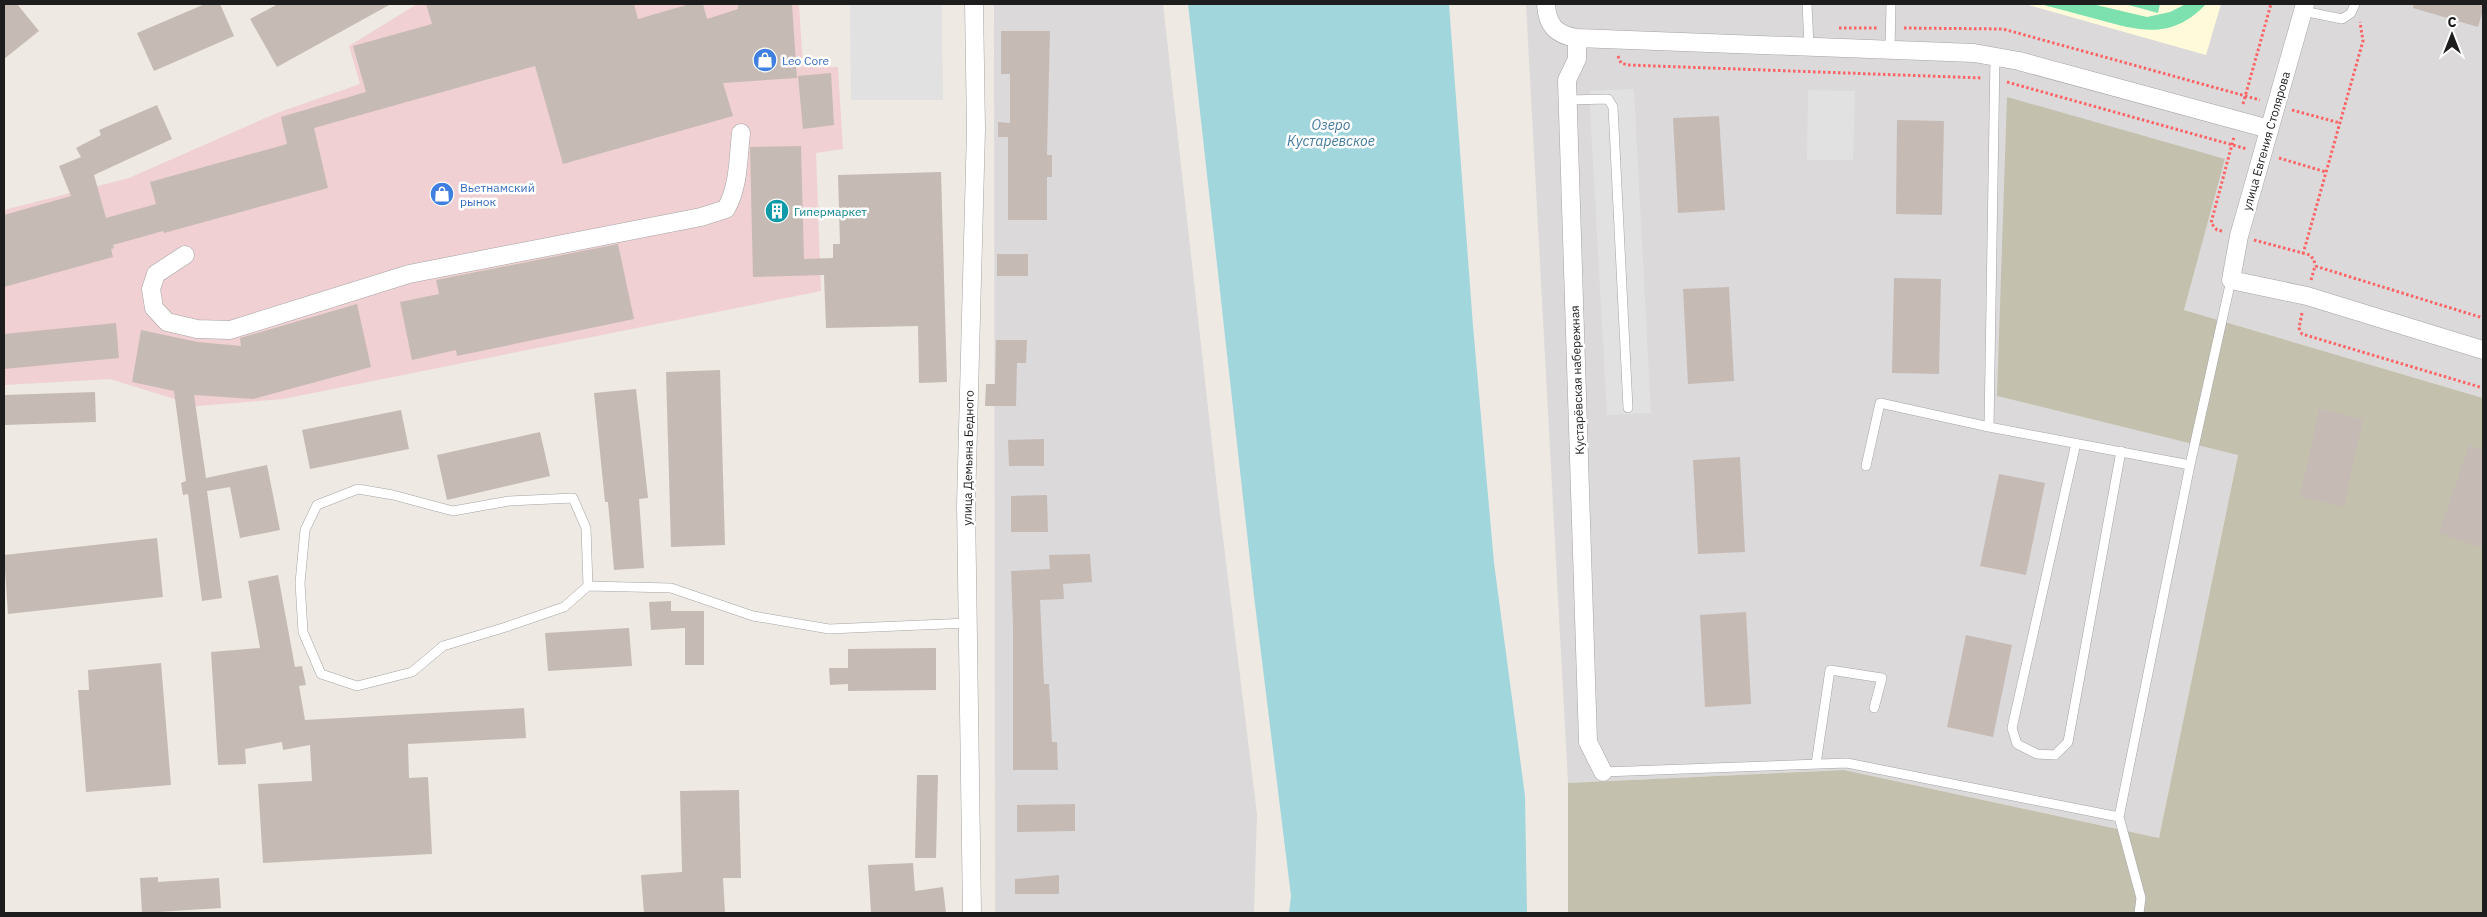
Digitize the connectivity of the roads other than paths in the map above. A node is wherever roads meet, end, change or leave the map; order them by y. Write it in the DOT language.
graph roads {
  1 [pos="974,4"];
  2 [pos="1546,4"];
  3 [pos="1807,4"];
  4 [pos="1891,4"];
  5 [pos="2354,6"];
  6 [pos="2304,7"];
  7 [pos="1576,38"];
  8 [pos="1809,46"];
  9 [pos="1890,49"];
  10 [pos="1995,56"];
  11 [pos="1568,100"];
  12 [pos="2270,129"];
  13 [pos="741,133"];
  14 [pos="184,255"];
  15 [pos="2231,280"];
  16 [pos="2483,350"];
  17 [pos="1628,408"];
  18 [pos="1989,427"];
  19 [pos="2076,443"];
  20 [pos="2121,451"];
  21 [pos="1866,466"];
  22 [pos="2190,466"];
  23 [pos="588,586"];
  24 [pos="968,624"];
  25 [pos="1874,708"];
  26 [pos="1816,764"];
  27 [pos="1603,772"];
  28 [pos="2119,818"];
  29 [pos="972,913"];
  30 [pos="2139,913"];
  1 -- 24 [label="street, улица Демьяна Бедного"];
  2 -- 7 [label="street"];
  3 -- 8 [label="lane"];
  4 -- 9 [label="lane"];
  5 -- 6 [label="lane"];
  6 -- 12 [label="street, улица Евгения Столярова"];
  7 -- 8 [label="street"];
  7 -- 11 [label="street, Кустарёвская набережная"];
  8 -- 9 [label="street"];
  9 -- 10 [label="street"];
  10 -- 12 [label="street"];
  10 -- 18 [label="lane"];
  11 -- 17 [label="lane"];
  11 -- 27 [label="street, Кустарёвская набережная"];
  12 -- 15 [label="street, улица Евгения Столярова"];
  13 -- 14 [label="street"];
  15 -- 16 [label="street"];
  15 -- 22 [label="lane"];
  18 -- 19 [label="lane"];
  18 -- 21 [label="lane"];
  19 -- 20 [label="lane"];
  19 -- 20 [label="lane"];
  20 -- 22 [label="lane"];
  22 -- 28 [label="lane"];
  23 -- 23 [label="lane"];
  23 -- 24 [label="lane"];
  24 -- 29 [label="street, улица Демьяна Бедного"];
  25 -- 26 [label="lane"];
  26 -- 27 [label="lane"];
  26 -- 28 [label="lane"];
  28 -- 30 [label="lane"];
}
